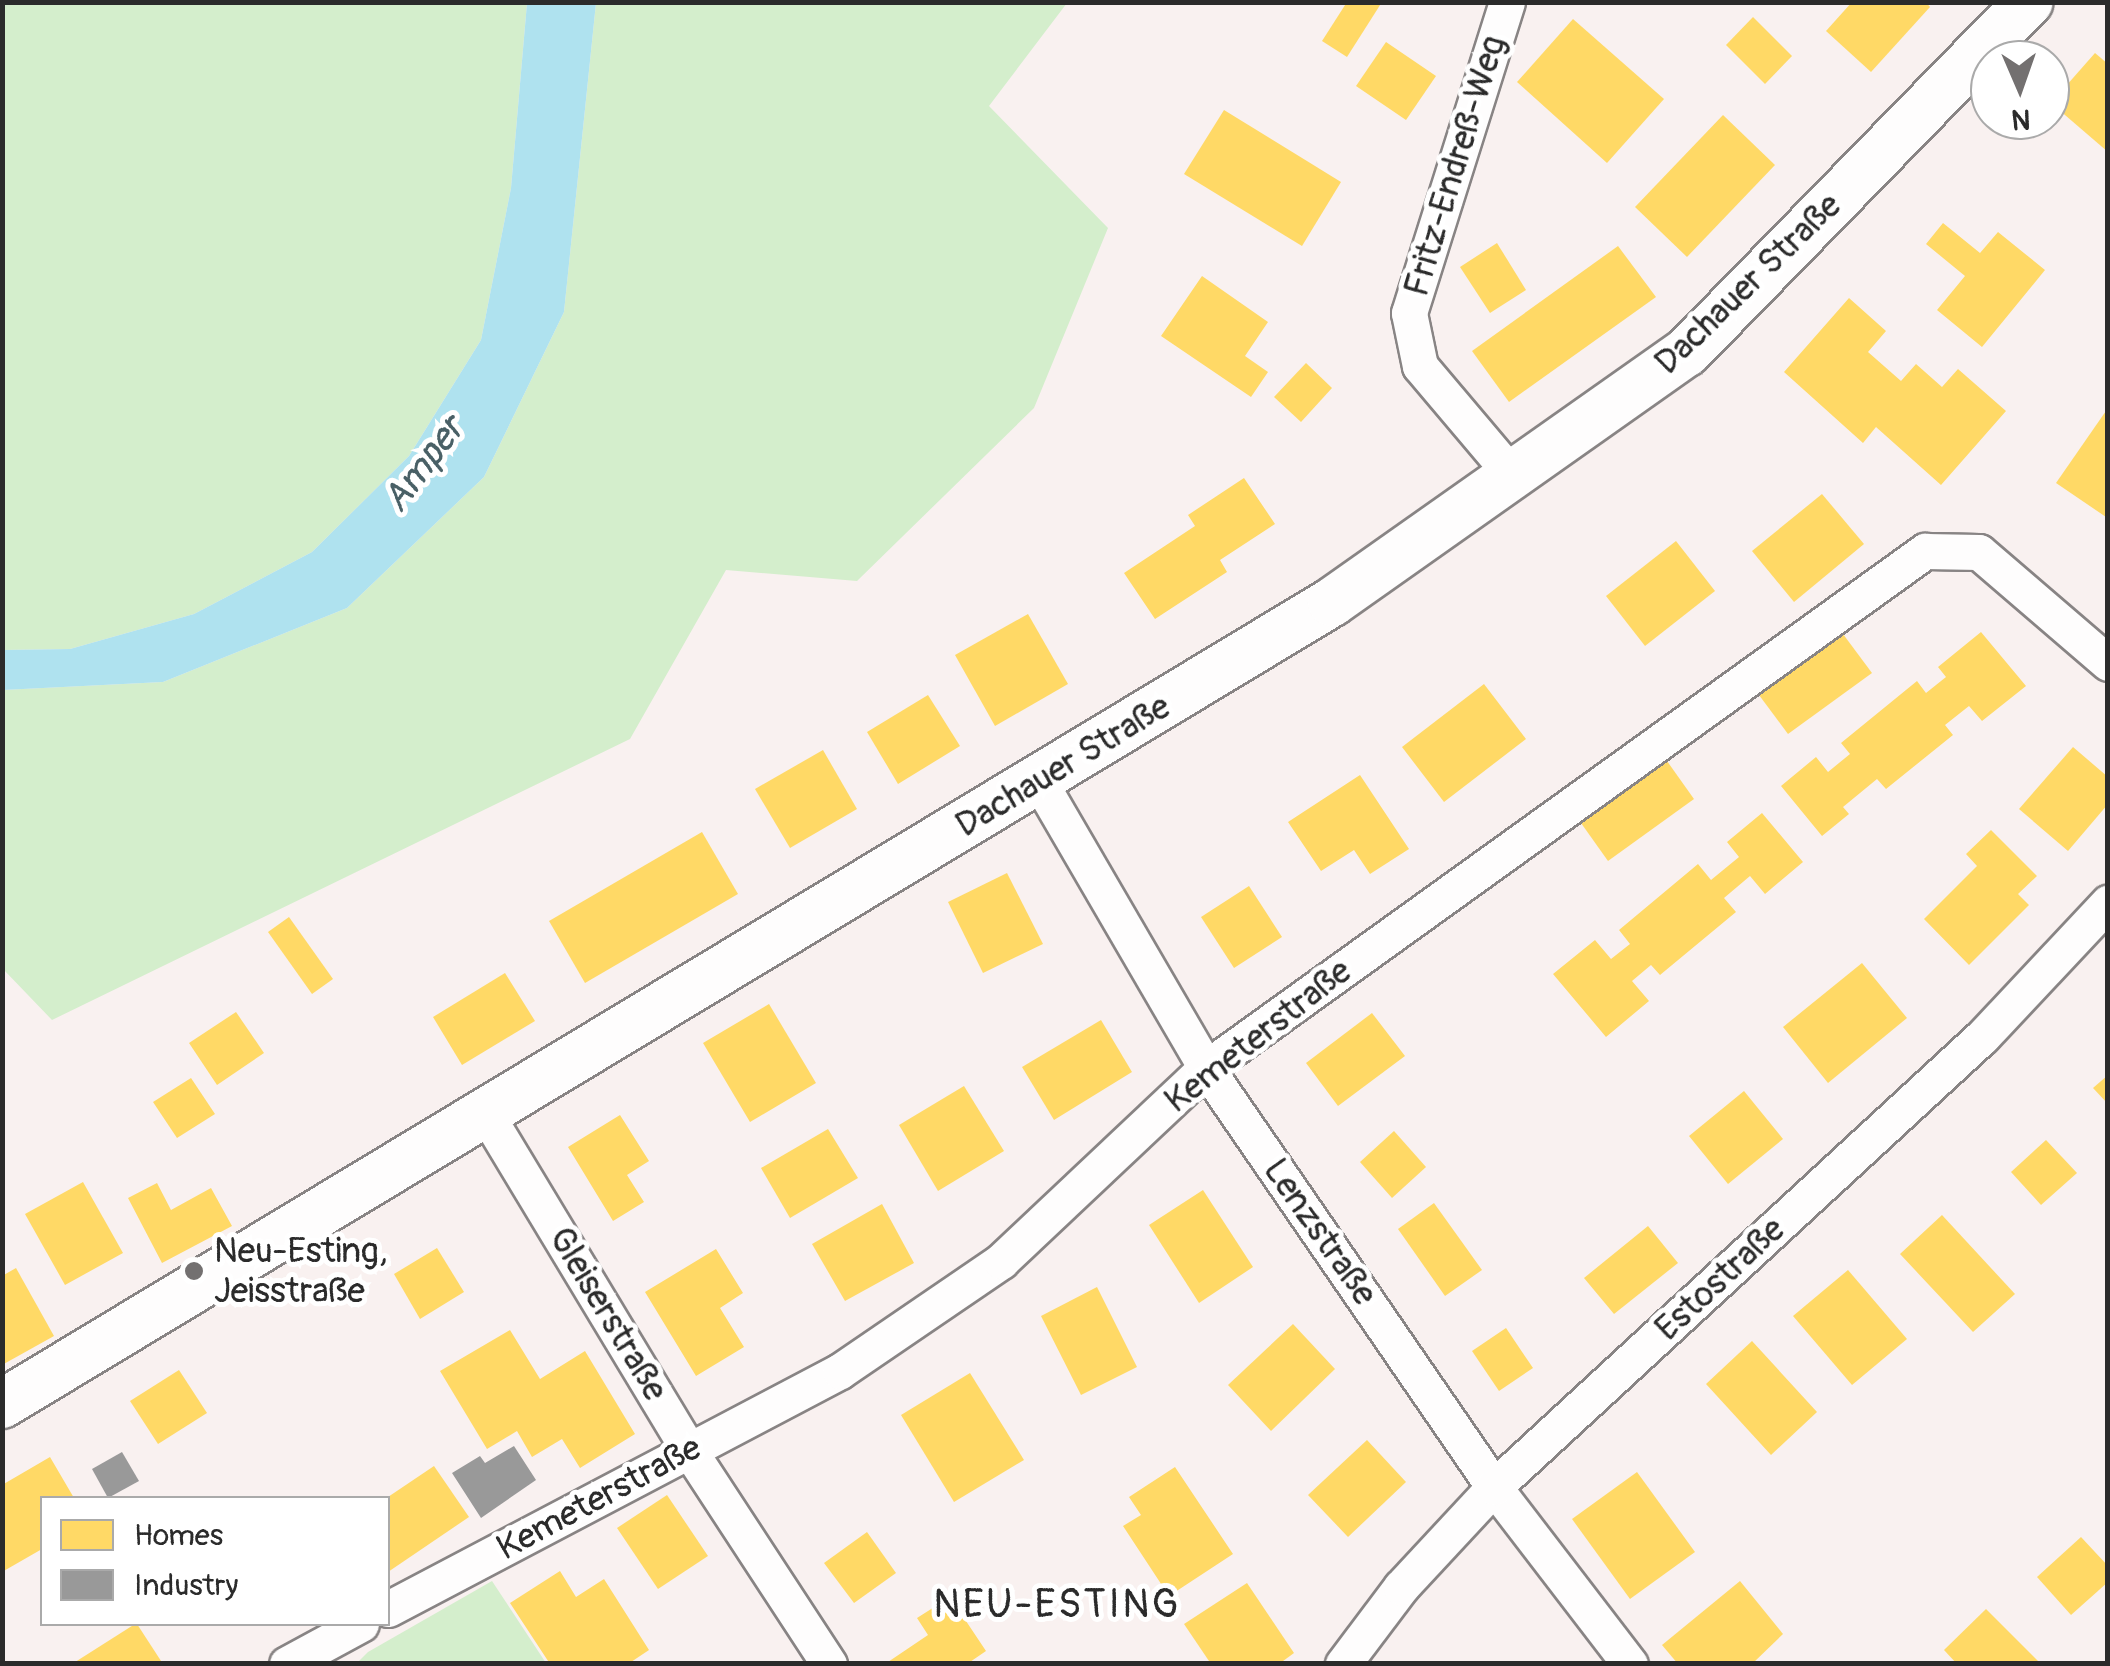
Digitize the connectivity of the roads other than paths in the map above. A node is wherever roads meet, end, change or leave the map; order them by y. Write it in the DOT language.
graph roads {
  1 [pos="1507,2"];
  2 [pos="2028,2"];
  3 [pos="1512,475"];
  4 [pos="2108,663"];
  5 [pos="1039,781"];
  6 [pos="2108,903"];
  7 [pos="1206,1068"];
  8 [pos="486,1114"];
  9 [pos="2,1404"];
  10 [pos="690,1450"];
  11 [pos="1494,1488"];
  12 [pos="390,1608"];
  13 [pos="357,1626"];
  14 [pos="291,1662"];
  15 [pos="829,1664"];
  16 [pos="1343,1664"];
  17 [pos="1630,1664"];
  1 -- 3 [label="street, Fritz-Endreß-Weg"];
  2 -- 3 [label="street, Dachauer Straße"];
  3 -- 5 [label="street, Dachauer Straße"];
  4 -- 7 [label="street, Kemeterstraße"];
  5 -- 7 [label="street, Lenzstraße"];
  5 -- 8 [label="street, Dachauer Straße"];
  6 -- 11 [label="street, Estostraße"];
  7 -- 10 [label="street, Kemeterstraße"];
  7 -- 11 [label="street, Lenzstraße"];
  8 -- 9 [label="street, Dachauer Straße"];
  8 -- 10 [label="street, Gleiserstraße"];
  10 -- 12 [label="street, Kemeterstraße"];
  10 -- 15 [label="street, Gleiserstraße"];
  11 -- 16 [label="street, Estostraße"];
  11 -- 17 [label="street, Lenzstraße"];
  13 -- 14 [label="street"];
}
